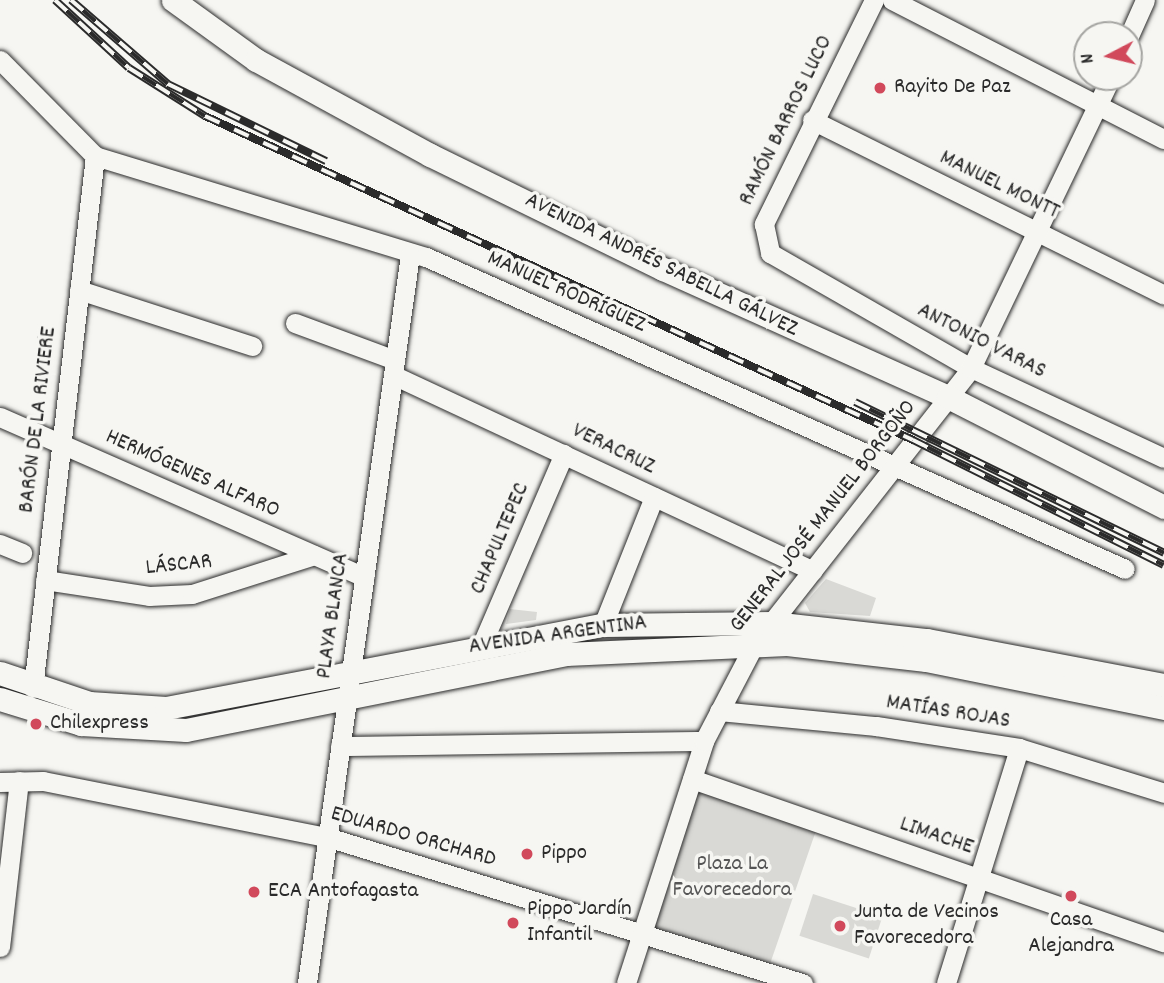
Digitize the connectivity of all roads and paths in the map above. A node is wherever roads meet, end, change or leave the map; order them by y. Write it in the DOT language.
graph roads {
  1 [pos="173,0"];
  2 [pos="874,0"];
  3 [pos="892,0"];
  4 [pos="1144,0"];
  5 [pos="1135,21"];
  6 [pos="0,60"];
  7 [pos="1105,91"];
  8 [pos="1098,106"];
  9 [pos="811,120"];
  10 [pos="1164,139"];
  11 [pos="95,156"];
  12 [pos="1037,232"];
  13 [pos="410,255"];
  14 [pos="780,263"];
  15 [pos="79,290"];
  16 [pos="1164,295"];
  17 [pos="295,323"];
  18 [pos="252,346"];
  19 [pos="394,368"];
  20 [pos="971,368"];
  21 [pos="948,397"];
  22 [pos="0,417"];
  23 [pos="61,444"];
  24 [pos="564,454"];
  25 [pos="1164,458"];
  26 [pos="894,467"];
  27 [pos="654,497"];
  28 [pos="1164,507"];
  29 [pos="0,544"];
  30 [pos="22,553"];
  31 [pos="314,555"];
  32 [pos="1125,569"];
  33 [pos="813,571"];
  34 [pos="364,577"];
  35 [pos="46,580"];
  36 [pos="772,623"];
  37 [pos="603,625"];
  38 [pos="482,644"];
  39 [pos="754,645"];
  40 [pos="351,672"];
  41 [pos="0,673"];
  42 [pos="1164,685"];
  43 [pos="33,688"];
  44 [pos="0,699"];
  45 [pos="347,699"];
  46 [pos="1164,708"];
  47 [pos="719,711"];
  48 [pos="704,741"];
  49 [pos="340,746"];
  50 [pos="1019,748"];
  51 [pos="692,779"];
  52 [pos="10,782"];
  53 [pos="1164,793"];
  54 [pos="327,837"];
  55 [pos="979,878"];
  56 [pos="642,932"];
  57 [pos="1164,942"];
  58 [pos="0,947"];
  59 [pos="307,983"];
  60 [pos="626,983"];
  61 [pos="803,983"];
  62 [pos="946,983"];
  1 -- 21 [label="main road, AVENIDA ANDRÉS SABELLA GÁLVEZ"];
  2 -- 9 [label="street, RAMÓN BARROS LUCO"];
  3 -- 8 [label="street"];
  4 -- 5 [label="street"];
  6 -- 11 [label="street, MANUEL RODRÍGUEZ"];
  7 -- 8 [label="street, GENERAL JOSÉ MANUEL BORGOÑO"];
  8 -- 10 [label="street"];
  8 -- 12 [label="street, GENERAL JOSÉ MANUEL BORGOÑO"];
  9 -- 12 [label="street, MANUEL MONTT"];
  9 -- 14 [label="street, RAMÓN BARROS LUCO"];
  11 -- 13 [label="street, MANUEL RODRÍGUEZ"];
  11 -- 15 [label="street, BARÓN DE LA RIVIERE"];
  12 -- 16 [label="street, MANUEL MONTT"];
  12 -- 20 [label="street, GENERAL JOSÉ MANUEL BORGOÑO"];
  13 -- 19 [label="street, PLAYA BLANCA"];
  13 -- 26 [label="street, MANUEL RODRÍGUEZ"];
  14 -- 20 [label="street, ANTONIO VARAS"];
  15 -- 18 [label="street"];
  15 -- 23 [label="street, BARÓN DE LA RIVIERE"];
  17 -- 19 [label="street, VERACRUZ"];
  19 -- 24 [label="street, VERACRUZ"];
  19 -- 34 [label="street, PLAYA BLANCA"];
  20 -- 21 [label="street, GENERAL JOSÉ MANUEL BORGOÑO"];
  20 -- 25 [label="street, ANTONIO VARAS"];
  21 -- 26 [label="street, GENERAL JOSÉ MANUEL BORGOÑO"];
  21 -- 28 [label="main road, AVENIDA ANDRÉS SABELLA GÁLVEZ"];
  22 -- 23 [label="street, HERMÓGENES ALFARO"];
  23 -- 31 [label="street, HERMÓGENES ALFARO"];
  23 -- 35 [label="street, BARÓN DE LA RIVIERE"];
  24 -- 27 [label="street, VERACRUZ"];
  24 -- 38 [label="street, CHAPULTEPEC"];
  26 -- 32 [label="street, MANUEL RODRÍGUEZ"];
  26 -- 33 [label="street, GENERAL JOSÉ MANUEL BORGOÑO"];
  27 -- 33 [label="street, VERACRUZ"];
  27 -- 37 [label="street"];
  29 -- 30 [label="street"];
  31 -- 34 [label="street, HERMÓGENES ALFARO"];
  31 -- 35 [label="street, LÁSCAR"];
  33 -- 36 [label="street, GENERAL JOSÉ MANUEL BORGOÑO"];
  34 -- 40 [label="street, PLAYA BLANCA"];
  35 -- 43 [label="street, BARÓN DE LA RIVIERE"];
  36 -- 37 [label="main road, AVENIDA ARGENTINA"];
  36 -- 39 [label="street, GENERAL JOSÉ MANUEL BORGOÑO"];
  36 -- 42 [label="main road, AVENIDA ARGENTINA"];
  37 -- 38 [label="main road, AVENIDA ARGENTINA"];
  38 -- 40 [label="main road, AVENIDA ARGENTINA"];
  39 -- 45 [label="main road, AVENIDA ARGENTINA"];
  39 -- 46 [label="main road, AVENIDA ARGENTINA"];
  39 -- 47 [label="street, GENERAL JOSÉ MANUEL BORGOÑO"];
  40 -- 43 [label="main road, AVENIDA ARGENTINA"];
  40 -- 45 [label="street, PLAYA BLANCA"];
  41 -- 43 [label="main road, AVENIDA ARGENTINA"];
  44 -- 45 [label="main road, AVENIDA ARGENTINA"];
  45 -- 49 [label="street, PLAYA BLANCA"];
  47 -- 48 [label="street, GENERAL JOSÉ MANUEL BORGOÑO"];
  47 -- 50 [label="street, MATÍAS ROJAS"];
  48 -- 49 [label="street"];
  48 -- 51 [label="street, GENERAL JOSÉ MANUEL BORGOÑO"];
  49 -- 54 [label="street, PLAYA BLANCA"];
  50 -- 53 [label="street, MATÍAS ROJAS"];
  50 -- 55 [label="street"];
  51 -- 55 [label="street, LIMACHE"];
  51 -- 56 [label="street, GENERAL JOSÉ MANUEL BORGOÑO"];
  52 -- 54 [label="street, EDUARDO ORCHARD"];
  52 -- 58 [label="street"];
  54 -- 56 [label="street, EDUARDO ORCHARD"];
  54 -- 59 [label="street, PLAYA BLANCA"];
  55 -- 57 [label="street, LIMACHE"];
  55 -- 62 [label="street"];
  56 -- 60 [label="street, GENERAL JOSÉ MANUEL BORGOÑO"];
  56 -- 61 [label="street, EDUARDO ORCHARD"];
}
